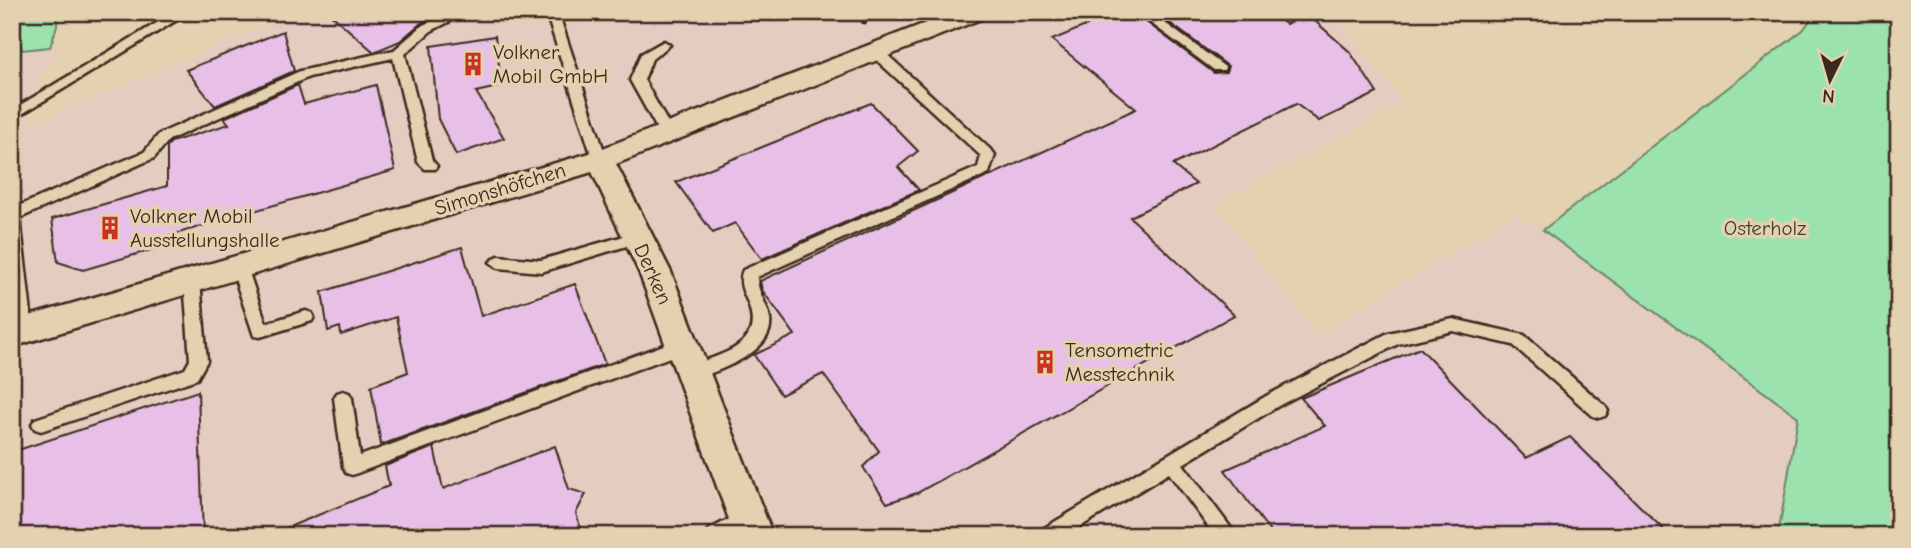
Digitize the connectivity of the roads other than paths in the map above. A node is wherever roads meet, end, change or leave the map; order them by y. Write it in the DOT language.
graph roads {
  1 [pos="184,12"];
  2 [pos="462,12"];
  3 [pos="552,12"];
  4 [pos="977,12"];
  5 [pos="1142,12"];
  6 [pos="664,45"];
  7 [pos="876,52"];
  8 [pos="398,53"];
  9 [pos="1219,67"];
  10 [pos="12,116"];
  11 [pos="667,134"];
  12 [pos="600,160"];
  13 [pos="430,166"];
  14 [pos="12,216"];
  15 [pos="638,237"];
  16 [pos="498,261"];
  17 [pos="239,267"];
  18 [pos="192,281"];
  19 [pos="306,317"];
  20 [pos="18,332"];
  21 [pos="688,359"];
  22 [pos="344,398"];
  23 [pos="1599,411"];
  24 [pos="41,424"];
  25 [pos="1172,463"];
  26 [pos="750,527"];
  27 [pos="715,536"];
  28 [pos="1048,536"];
  29 [pos="1227,536"];
  1 -- 10 [label="lane"];
  2 -- 8 [label="lane"];
  3 -- 12 [label="lane, Derken"];
  4 -- 7 [label="street, Simonshöfchen"];
  5 -- 9 [label="lane"];
  6 -- 11 [label="lane"];
  7 -- 11 [label="street, Simonshöfchen"];
  7 -- 21 [label="lane"];
  8 -- 13 [label="lane"];
  8 -- 14 [label="lane"];
  11 -- 12 [label="street, Simonshöfchen"];
  12 -- 15 [label="street, Derken"];
  12 -- 17 [label="street, Simonshöfchen"];
  14 -- 20 [label="lane"];
  15 -- 16 [label="lane"];
  15 -- 21 [label="street, Derken"];
  17 -- 18 [label="street, Simonshöfchen"];
  17 -- 19 [label="lane"];
  18 -- 20 [label="street, Simonshöfchen"];
  18 -- 24 [label="lane"];
  21 -- 22 [label="lane"];
  21 -- 26 [label="street, Derken"];
  23 -- 25 [label="lane"];
  25 -- 28 [label="lane"];
  25 -- 29 [label="lane"];
  26 -- 27 [label="lane"];
}
